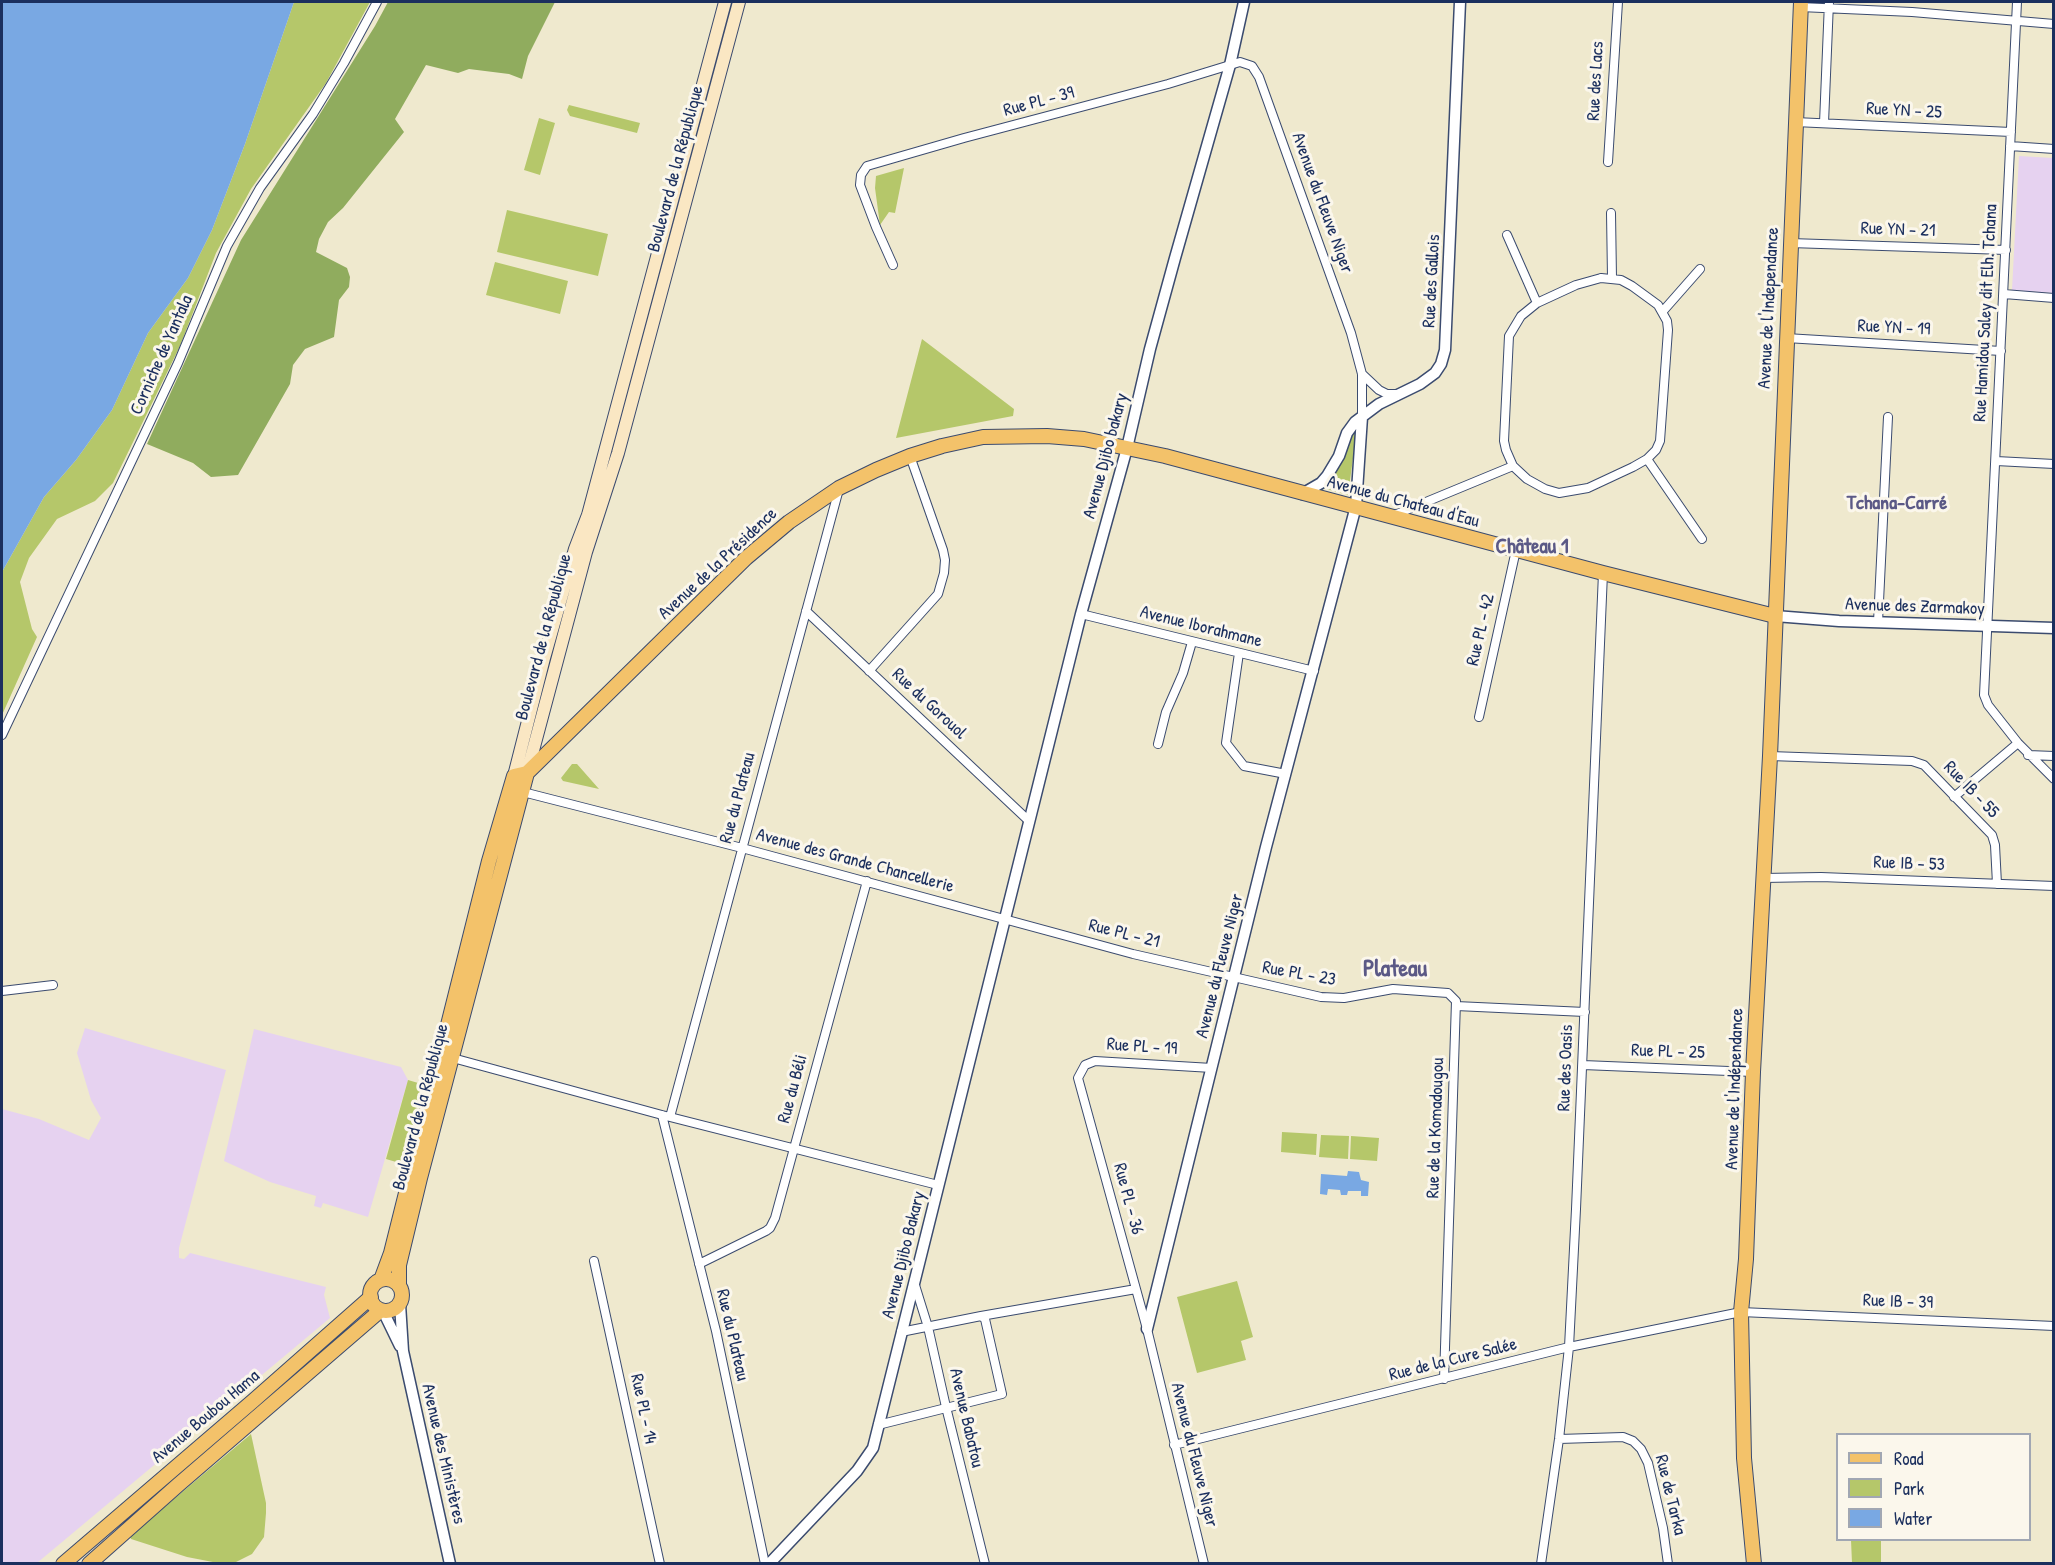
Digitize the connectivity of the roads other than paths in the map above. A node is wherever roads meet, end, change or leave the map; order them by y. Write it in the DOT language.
graph roads {
  1 [pos="377,2"];
  2 [pos="725,2"];
  3 [pos="739,2"];
  4 [pos="1244,2"];
  5 [pos="1460,2"];
  6 [pos="1617,2"];
  7 [pos="2017,2"];
  8 [pos="1800,4"];
  9 [pos="1829,5"];
  10 [pos="2016,21"];
  11 [pos="2054,24"];
  12 [pos="726,27"];
  13 [pos="1230,65"];
  14 [pos="1795,122"];
  15 [pos="1824,123"];
  16 [pos="2011,132"];
  17 [pos="2010,146"];
  18 [pos="2054,149"];
  19 [pos="1608,162"];
  20 [pos="1611,213"];
  21 [pos="665,225"];
  22 [pos="679,228"];
  23 [pos="1507,235"];
  24 [pos="1790,243"];
  25 [pos="2006,250"];
  26 [pos="893,265"];
  27 [pos="1700,269"];
  28 [pos="1612,278"];
  29 [pos="2004,294"];
  30 [pos="2054,298"];
  31 [pos="1537,303"];
  32 [pos="1663,311"];
  33 [pos="1786,338"];
  34 [pos="2001,351"];
  35 [pos="1362,374"];
  36 [pos="620,391"];
  37 [pos="1396,394"];
  38 [pos="633,395"];
  39 [pos="1362,417"];
  40 [pos="1888,417"];
  41 [pos="1127,448"];
  42 [pos="605,450"];
  43 [pos="618,453"];
  44 [pos="910,456"];
  45 [pos="1647,459"];
  46 [pos="1996,460"];
  47 [pos="2054,464"];
  48 [pos="1513,466"];
  49 [pos="839,488"];
  50 [pos="1302,494"];
  51 [pos="1356,506"];
  52 [pos="1391,517"];
  53 [pos="1702,539"];
  54 [pos="581,550"];
  55 [pos="1516,550"];
  56 [pos="1604,573"];
  57 [pos="806,611"];
  58 [pos="1081,614"];
  59 [pos="1775,616"];
  60 [pos="1878,622"];
  61 [pos="1989,625"];
  62 [pos="2054,628"];
  63 [pos="1192,642"];
  64 [pos="1239,653"];
  65 [pos="869,671"];
  66 [pos="1314,671"];
  67 [pos="1479,717"];
  68 [pos="2,735"];
  69 [pos="2018,743"];
  70 [pos="1158,744"];
  71 [pos="2028,754"];
  72 [pos="1770,756"];
  73 [pos="2054,756"];
  74 [pos="1286,774"];
  75 [pos="2054,779"];
  76 [pos="518,782"];
  77 [pos="1954,797"];
  78 [pos="1029,821"];
  79 [pos="742,848"];
  80 [pos="1763,878"];
  81 [pos="867,881"];
  82 [pos="1997,884"];
  83 [pos="2054,886"];
  84 [pos="1006,920"];
  85 [pos="1234,978"];
  86 [pos="53,985"];
  87 [pos="2,991"];
  88 [pos="1456,1006"];
  89 [pos="1585,1012"];
  90 [pos="446,1056"];
  91 [pos="1583,1065"];
  92 [pos="1212,1068"];
  93 [pos="1753,1072"];
  94 [pos="1078,1078"];
  95 [pos="666,1116"];
  96 [pos="794,1148"];
  97 [pos="938,1185"];
  98 [pos="594,1261"];
  99 [pos="699,1264"];
  100 [pos="381,1280"];
  101 [pos="914,1281"];
  102 [pos="399,1285"];
  103 [pos="1136,1289"];
  104 [pos="370,1297"];
  105 [pos="400,1304"];
  106 [pos="382,1311"];
  107 [pos="1741,1312"];
  108 [pos="981,1316"];
  109 [pos="2054,1326"];
  110 [pos="928,1327"];
  111 [pos="1147,1329"];
  112 [pos="901,1332"];
  113 [pos="1569,1347"];
  114 [pos="403,1352"];
  115 [pos="1444,1379"];
  116 [pos="946,1407"];
  117 [pos="878,1425"];
  118 [pos="1559,1439"];
  119 [pos="1174,1445"];
  120 [pos="63,1563"];
  121 [pos="89,1563"];
  122 [pos="450,1563"];
  123 [pos="660,1563"];
  124 [pos="767,1563"];
  125 [pos="985,1563"];
  126 [pos="1203,1563"];
  127 [pos="1541,1563"];
  128 [pos="1668,1563"];
  129 [pos="1754,1563"];
  1 -- 68 [label="street, Corniche de Yantala"];
  2 -- 12 [label="main road, Boulevard de la République"];
  3 -- 12 [label="main road, Boulevard de la République"];
  4 -- 13 [label="street, Avenue Djibo bakary"];
  5 -- 37 [label="street, Rue des Gallois"];
  6 -- 19 [label="street, Rue des Lacs"];
  7 -- 10 [label="street, Rue Hamidou Saley dit Elh. Tchana"];
  8 -- 9 [label="street"];
  8 -- 14 [label="main road, Avenue de l'Independance"];
  9 -- 10 [label="street"];
  9 -- 15 [label="street"];
  10 -- 11 [label="street"];
  10 -- 16 [label="street, Rue Hamidou Saley dit Elh. Tchana"];
  12 -- 21 [label="main road, Boulevard de la République"];
  12 -- 22 [label="main road, Boulevard de la République"];
  13 -- 26 [label="street, Rue PL - 39"];
  13 -- 35 [label="street, Avenue du Fleuve Niger"];
  13 -- 41 [label="street, Avenue Djibo bakary"];
  14 -- 15 [label="street, Rue YN - 25"];
  14 -- 24 [label="main road, Avenue de l'Independance"];
  15 -- 16 [label="street, Rue YN - 25"];
  16 -- 17 [label="street, Rue Hamidou Saley dit Elh. Tchana"];
  17 -- 18 [label="street"];
  17 -- 25 [label="street, Rue Hamidou Saley dit Elh. Tchana"];
  20 -- 28 [label="street"];
  21 -- 22 [label="main road"];
  21 -- 36 [label="main road, Boulevard de la République"];
  22 -- 38 [label="main road, Boulevard de la République"];
  23 -- 31 [label="street"];
  24 -- 25 [label="street, Rue YN - 21"];
  24 -- 33 [label="main road, Avenue de l'Independance"];
  25 -- 29 [label="street, Rue Hamidou Saley dit Elh. Tchana"];
  27 -- 32 [label="street"];
  28 -- 31 [label="street"];
  28 -- 32 [label="street"];
  29 -- 30 [label="street"];
  29 -- 34 [label="street, Rue Hamidou Saley dit Elh. Tchana"];
  31 -- 48 [label="street"];
  32 -- 45 [label="street"];
  33 -- 34 [label="street, Rue YN - 19"];
  33 -- 59 [label="main road, Avenue de l'Independance"];
  34 -- 46 [label="street, Rue Hamidou Saley dit Elh. Tchana"];
  35 -- 37 [label="street"];
  35 -- 39 [label="street, Avenue du Fleuve Niger"];
  36 -- 38 [label="main road"];
  36 -- 42 [label="main road, Boulevard de la République"];
  37 -- 39 [label="street, Rue des Gallois"];
  38 -- 43 [label="main road, Boulevard de la République"];
  39 -- 50 [label="street, Rue des Gallois"];
  39 -- 51 [label="street, Avenue du Fleuve Niger"];
  40 -- 60 [label="street"];
  41 -- 44 [label="main road, Avenue de la Présidence"];
  41 -- 50 [label="main road, Avenue du Chateau d'Eau"];
  41 -- 58 [label="street, Avenue Djibo bakary"];
  42 -- 43 [label="main road"];
  42 -- 54 [label="main road, Boulevard de la République"];
  43 -- 54 [label="main road, Boulevard de la République"];
  44 -- 49 [label="main road, Avenue de la Présidence"];
  44 -- 65 [label="street"];
  45 -- 48 [label="street"];
  45 -- 53 [label="street"];
  46 -- 47 [label="street"];
  46 -- 61 [label="street, Rue Hamidou Saley dit Elh. Tchana"];
  48 -- 52 [label="street"];
  49 -- 57 [label="street, Rue du Plateau"];
  49 -- 76 [label="main road, Avenue de la Présidence"];
  50 -- 51 [label="main road, Avenue du Chateau d'Eau"];
  51 -- 52 [label="main road, Avenue du Chateau d'Eau"];
  51 -- 66 [label="street, Avenue du Fleuve Niger"];
  52 -- 55 [label="main road, Avenue du Chateau d'Eau"];
  54 -- 76 [label="main road, Boulevard de la République"];
  55 -- 56 [label="main road, Avenue du Chateau d'Eau"];
  55 -- 67 [label="street, Rue PL - 42"];
  56 -- 59 [label="main road, Avenue du Chateau d'Eau"];
  56 -- 89 [label="street, Rue des Oasis"];
  57 -- 65 [label="street, Rue du Gorouol"];
  57 -- 79 [label="street, Rue du Plateau"];
  58 -- 63 [label="street, Avenue Iborahmane"];
  58 -- 78 [label="street, Avenue Djibo bakary"];
  59 -- 60 [label="street, Avenue des Zarmakoy"];
  59 -- 72 [label="main road, Avenue de l'Indépendance"];
  60 -- 61 [label="street, Avenue des Zarmakoy"];
  61 -- 62 [label="street, Avenue des Zarmakoy"];
  61 -- 69 [label="street, Rue Hamidou Saley dit Elh. Tchana"];
  63 -- 64 [label="street, Avenue Iborahmane"];
  63 -- 70 [label="street"];
  64 -- 66 [label="street, Avenue Iborahmane"];
  64 -- 74 [label="street"];
  65 -- 78 [label="street, Rue du Gorouol"];
  66 -- 74 [label="street, Avenue du Fleuve Niger"];
  69 -- 71 [label="street, Rue Hamidou Saley dit Elh. Tchana"];
  69 -- 77 [label="street"];
  71 -- 73 [label="street"];
  71 -- 75 [label="street, Rue Hamidou Saley dit Elh. Tchana"];
  72 -- 77 [label="street, Rue IB - 55"];
  72 -- 80 [label="main road, Avenue de l'Indépendance"];
  74 -- 85 [label="street, Avenue du Fleuve Niger"];
  76 -- 79 [label="street, Avenue des Grande Chancellerie"];
  76 -- 90 [label="main road, Boulevard de la République"];
  77 -- 82 [label="street, Rue IB - 55"];
  78 -- 84 [label="street, Avenue Djibo bakary"];
  79 -- 81 [label="street, Avenue des Grande Chancellerie"];
  79 -- 95 [label="street, Rue du Plateau"];
  80 -- 82 [label="street, Rue IB - 53"];
  80 -- 93 [label="main road, Avenue de l'Indépendance"];
  81 -- 84 [label="street, Avenue des Grande Chancellerie"];
  81 -- 96 [label="street, Rue du Béli"];
  82 -- 83 [label="street, Rue IB - 53"];
  84 -- 85 [label="street, Rue PL - 21"];
  84 -- 97 [label="street, Avenue Djibo Bakary"];
  85 -- 88 [label="street, Rue PL - 23"];
  85 -- 92 [label="street, Avenue du Fleuve Niger"];
  86 -- 87 [label="street"];
  88 -- 89 [label="street"];
  88 -- 115 [label="street, Rue de la Komadougou"];
  89 -- 91 [label="street, Rue des Oasis"];
  90 -- 95 [label="street"];
  90 -- 100 [label="main road, Boulevard de la République"];
  90 -- 102 [label="main road, Boulevard de la République"];
  91 -- 93 [label="street, Rue PL - 25"];
  91 -- 113 [label="street, Rue des Oasis"];
  92 -- 94 [label="street, Rue PL - 19"];
  92 -- 111 [label="street, Avenue du Fleuve Niger"];
  93 -- 107 [label="main road, Avenue de l'Indépendance"];
  94 -- 103 [label="street, Rue PL - 36"];
  95 -- 96 [label="street"];
  95 -- 99 [label="street, Rue du Plateau"];
  96 -- 97 [label="street"];
  96 -- 99 [label="street, Rue du Béli"];
  97 -- 101 [label="street, Avenue Djibo Bakary"];
  98 -- 123 [label="street, Rue PL - 14"];
  99 -- 124 [label="street, Rue du Plateau"];
  100 -- 102 [label="main road"];
  100 -- 104 [label="main road"];
  101 -- 110 [label="street, Avenue Babatou"];
  101 -- 112 [label="street, Avenue Djibo Bakary"];
  102 -- 105 [label="main road"];
  103 -- 108 [label="street"];
  103 -- 111 [label="street, Rue PL - 36"];
  104 -- 106 [label="main road"];
  104 -- 120 [label="main road, Avenue Boubou Hama"];
  105 -- 106 [label="main road"];
  105 -- 114 [label="street, Avenue des Ministères"];
  106 -- 114 [label="street, Avenue des Ministères"];
  106 -- 121 [label="main road, Avenue Boubou Hama"];
  107 -- 109 [label="street, Rue IB - 39"];
  107 -- 113 [label="street, Rue de la Cure Salée"];
  107 -- 129 [label="main road, Avenue de l'Indépendance"];
  108 -- 110 [label="street"];
  108 -- 116 [label="street"];
  110 -- 112 [label="street"];
  110 -- 116 [label="street, Avenue Babatou"];
  111 -- 119 [label="street, Avenue du Fleuve Niger"];
  112 -- 117 [label="street, Avenue Djibo Bakary"];
  113 -- 115 [label="street, Rue de la Cure Salée"];
  113 -- 118 [label="street, Rue des Oasis"];
  114 -- 122 [label="street, Avenue des Ministères"];
  115 -- 119 [label="street, Rue de la Cure Salée"];
  116 -- 117 [label="street"];
  116 -- 125 [label="street, Avenue Babatou"];
  117 -- 124 [label="street, Avenue Djibo Bakary"];
  118 -- 127 [label="street, Rue des Oasis"];
  118 -- 128 [label="street, Rue de Tarka"];
  119 -- 126 [label="street, Avenue du Fleuve Niger"];
}
